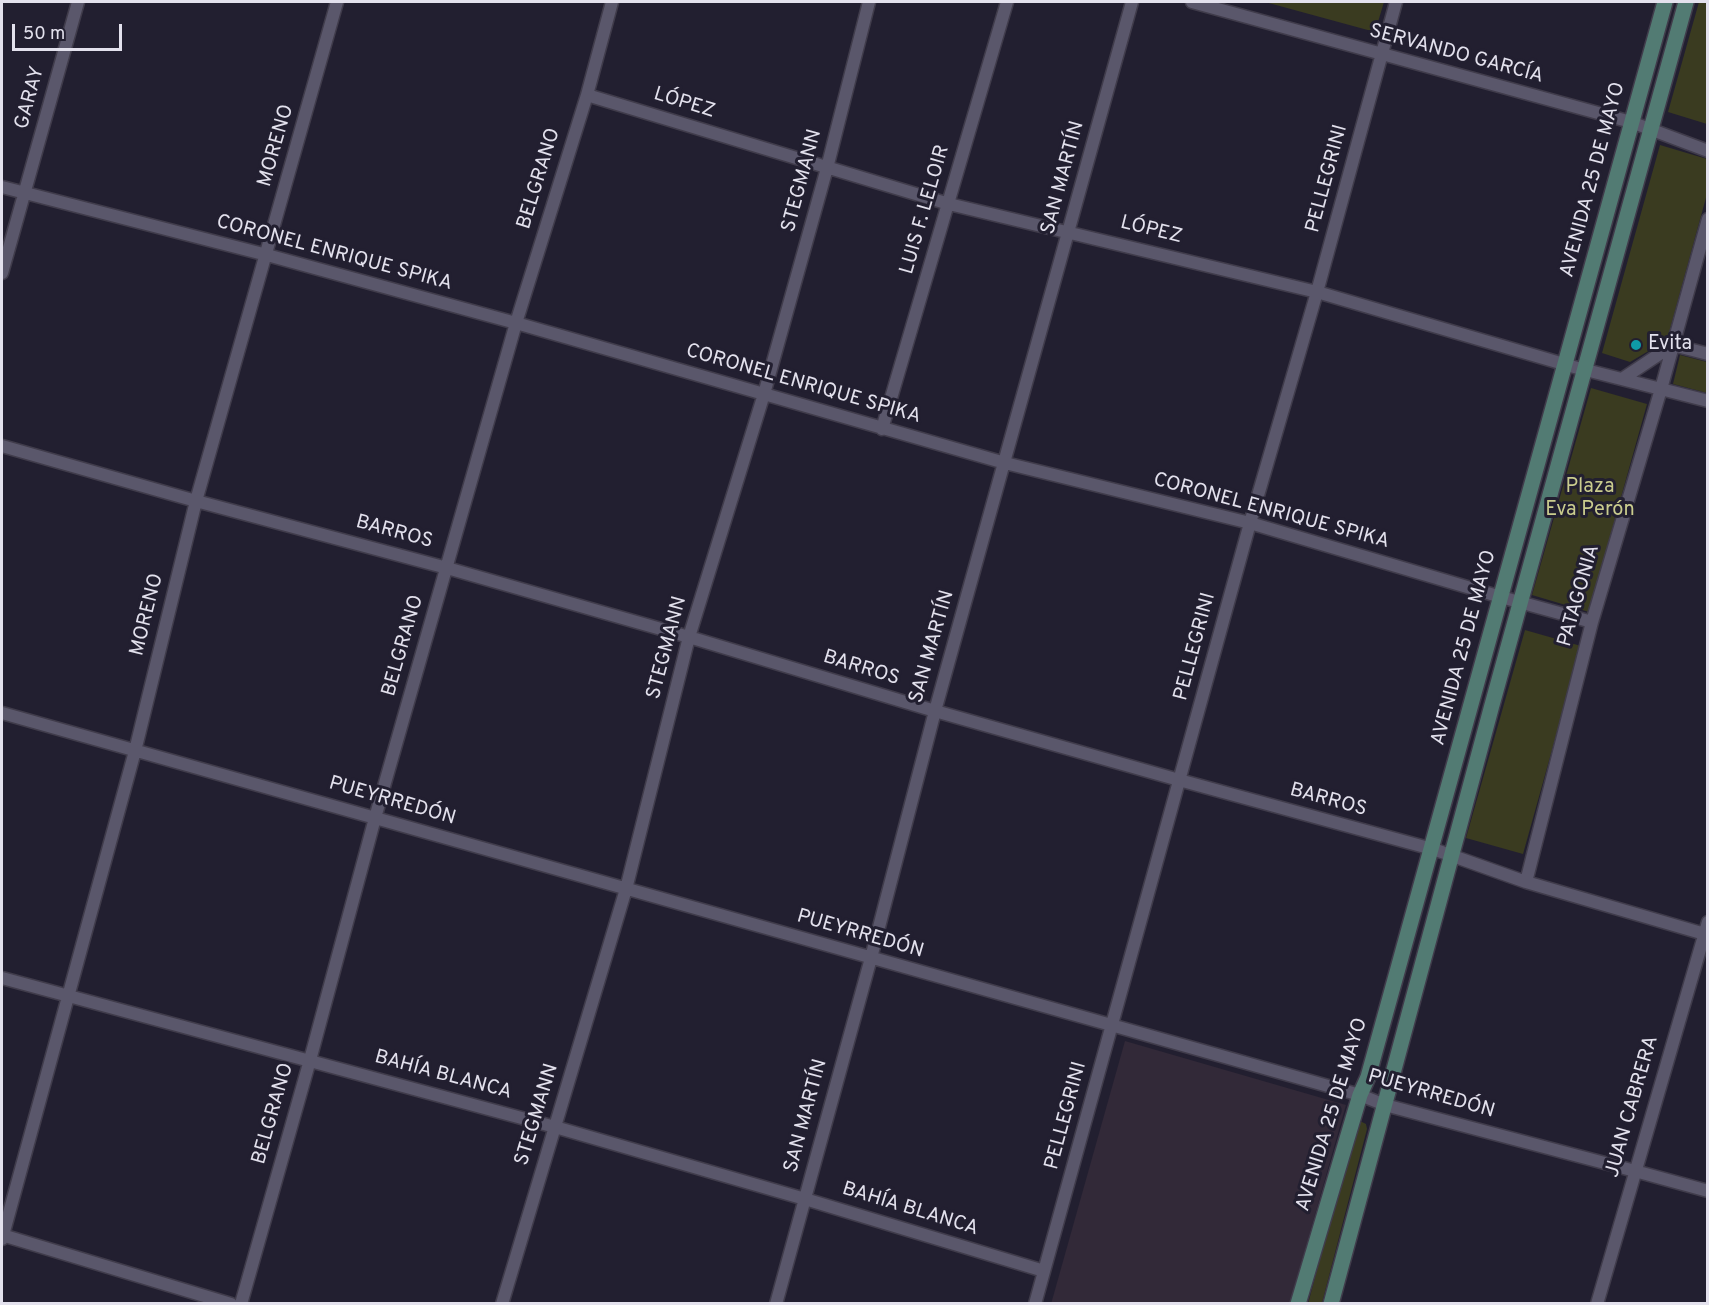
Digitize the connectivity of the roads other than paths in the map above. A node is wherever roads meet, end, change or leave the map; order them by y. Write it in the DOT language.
graph roads {
  1 [pos="78,2"];
  2 [pos="337,2"];
  3 [pos="612,2"];
  4 [pos="869,2"];
  5 [pos="1007,2"];
  6 [pos="1132,2"];
  7 [pos="1192,2"];
  8 [pos="1396,2"];
  9 [pos="1665,2"];
  10 [pos="1686,2"];
  11 [pos="1382,55"];
  12 [pos="587,95"];
  13 [pos="1631,122"];
  14 [pos="1651,129"];
  15 [pos="1707,151"];
  16 [pos="827,168"];
  17 [pos="2,187"];
  18 [pos="25,193"];
  19 [pos="948,204"];
  20 [pos="1707,219"];
  21 [pos="1069,232"];
  22 [pos="267,255"];
  23 [pos="2,273"];
  24 [pos="1317,292"];
  25 [pos="516,323"];
  26 [pos="1673,345"];
  27 [pos="1707,354"];
  28 [pos="1565,364"];
  29 [pos="1585,370"];
  30 [pos="1622,379"];
  31 [pos="1661,389"];
  32 [pos="764,394"];
  33 [pos="1707,401"];
  34 [pos="882,429"];
  35 [pos="2,446"];
  36 [pos="1005,463"];
  37 [pos="196,501"];
  38 [pos="1250,523"];
  39 [pos="447,568"];
  40 [pos="1501,597"];
  41 [pos="1521,602"];
  42 [pos="1592,622"];
  43 [pos="689,637"];
  44 [pos="935,711"];
  45 [pos="2,713"];
  46 [pos="135,751"];
  47 [pos="1179,780"];
  48 [pos="375,818"];
  49 [pos="1431,849"];
  50 [pos="1452,856"];
  51 [pos="1526,882"];
  52 [pos="626,889"];
  53 [pos="1707,922"];
  54 [pos="1706,935"];
  55 [pos="871,958"];
  56 [pos="2,978"];
  57 [pos="68,996"];
  58 [pos="1112,1026"];
  59 [pos="310,1060"];
  60 [pos="1360,1095"];
  61 [pos="1385,1105"];
  62 [pos="555,1127"];
  63 [pos="1635,1171"];
  64 [pos="1707,1191"];
  65 [pos="805,1199"];
  66 [pos="2,1237"];
  67 [pos="1044,1271"];
  68 [pos="231,1304"];
  69 [pos="241,1304"];
  70 [pos="502,1304"];
  71 [pos="776,1304"];
  72 [pos="1035,1304"];
  73 [pos="1298,1304"];
  74 [pos="1330,1304"];
  75 [pos="1597,1304"];
  1 -- 18 [label="street, GARAY"];
  2 -- 22 [label="street, MORENO"];
  3 -- 12 [label="street, BELGRANO"];
  4 -- 16 [label="street, STEGMANN"];
  5 -- 19 [label="street, LUIS F. LELOIR"];
  6 -- 21 [label="street, SAN MARTÍN"];
  7 -- 11 [label="street, SERVANDO GARCÍA"];
  8 -- 11 [label="street, PELLEGRINI"];
  9 -- 13 [label="main road, AVENIDA 25 DE MAYO"];
  10 -- 14 [label="main road, AVENIDA 25 DE MAYO"];
  11 -- 13 [label="street, SERVANDO GARCÍA"];
  11 -- 24 [label="street, PELLEGRINI"];
  12 -- 16 [label="street, LÓPEZ"];
  12 -- 25 [label="street, BELGRANO"];
  13 -- 14 [label="street, SERVANDO GARCÍA"];
  13 -- 28 [label="main road, AVENIDA 25 DE MAYO"];
  14 -- 15 [label="street, SERVANDO GARCÍA"];
  14 -- 29 [label="main road, AVENIDA 25 DE MAYO"];
  16 -- 19 [label="street, LÓPEZ"];
  16 -- 32 [label="street, STEGMANN"];
  17 -- 18 [label="street, CORONEL ENRIQUE SPIKA"];
  18 -- 22 [label="street, CORONEL ENRIQUE SPIKA"];
  18 -- 23 [label="street, GARAY"];
  19 -- 21 [label="street, LÓPEZ"];
  19 -- 34 [label="street, LUIS F. LELOIR"];
  20 -- 26 [label="street, PATAGONIA"];
  21 -- 24 [label="street, LÓPEZ"];
  21 -- 36 [label="street, SAN MARTÍN"];
  22 -- 25 [label="street, CORONEL ENRIQUE SPIKA"];
  22 -- 37 [label="street, MORENO"];
  24 -- 28 [label="street, LÓPEZ"];
  24 -- 38 [label="street, PELLEGRINI"];
  25 -- 32 [label="street, CORONEL ENRIQUE SPIKA"];
  25 -- 39 [label="street, BELGRANO"];
  26 -- 27 [label="street"];
  26 -- 30 [label="street"];
  26 -- 31 [label="street, PATAGONIA"];
  28 -- 29 [label="street, LÓPEZ"];
  28 -- 40 [label="main road, AVENIDA 25 DE MAYO"];
  29 -- 30 [label="street, LÓPEZ"];
  29 -- 41 [label="main road, AVENIDA 25 DE MAYO"];
  30 -- 31 [label="street, LÓPEZ"];
  31 -- 33 [label="street, LÓPEZ"];
  31 -- 42 [label="street, PATAGONIA"];
  32 -- 34 [label="street, CORONEL ENRIQUE SPIKA"];
  32 -- 43 [label="street, STEGMANN"];
  34 -- 36 [label="street, CORONEL ENRIQUE SPIKA"];
  35 -- 37 [label="street, BARROS"];
  36 -- 38 [label="street, CORONEL ENRIQUE SPIKA"];
  36 -- 44 [label="street, SAN MARTÍN"];
  37 -- 39 [label="street, BARROS"];
  37 -- 46 [label="street, MORENO"];
  38 -- 40 [label="street, CORONEL ENRIQUE SPIKA"];
  38 -- 47 [label="street, PELLEGRINI"];
  39 -- 43 [label="street, BARROS"];
  39 -- 48 [label="street, BELGRANO"];
  40 -- 41 [label="street, CORONEL ENRIQUE SPIKA"];
  40 -- 49 [label="main road, AVENIDA 25 DE MAYO"];
  41 -- 42 [label="street, CORONEL ENRIQUE SPIKA"];
  41 -- 50 [label="main road, AVENIDA 25 DE MAYO"];
  42 -- 51 [label="street, PATAGONIA"];
  43 -- 44 [label="street, BARROS"];
  43 -- 52 [label="street, STEGMANN"];
  44 -- 47 [label="street, BARROS"];
  44 -- 55 [label="street, SAN MARTÍN"];
  45 -- 46 [label="street, PUEYRREDÓN"];
  46 -- 48 [label="street, PUEYRREDÓN"];
  46 -- 57 [label="street, MORENO"];
  47 -- 49 [label="street, BARROS"];
  47 -- 58 [label="street, PELLEGRINI"];
  48 -- 52 [label="street, PUEYRREDÓN"];
  48 -- 59 [label="street, BELGRANO"];
  49 -- 50 [label="street, BARROS"];
  49 -- 60 [label="main road, AVENIDA 25 DE MAYO"];
  50 -- 51 [label="street, BARROS"];
  50 -- 61 [label="main road, AVENIDA 25 DE MAYO"];
  51 -- 54 [label="street, BARROS"];
  52 -- 55 [label="street, PUEYRREDÓN"];
  52 -- 62 [label="street, STEGMANN"];
  53 -- 54 [label="street, JUAN CABRERA"];
  54 -- 63 [label="street, JUAN CABRERA"];
  55 -- 58 [label="street, PUEYRREDÓN"];
  55 -- 65 [label="street, SAN MARTÍN"];
  56 -- 57 [label="street, BAHÍA BLANCA"];
  57 -- 59 [label="street, BAHÍA BLANCA"];
  57 -- 66 [label="street, MORENO"];
  58 -- 60 [label="street, PUEYRREDÓN"];
  58 -- 67 [label="street, PELLEGRINI"];
  59 -- 62 [label="street, BAHÍA BLANCA"];
  59 -- 69 [label="street, BELGRANO"];
  60 -- 61 [label="street, PUEYRREDÓN"];
  60 -- 73 [label="main road, AVENIDA 25 DE MAYO"];
  61 -- 63 [label="street, PUEYRREDÓN"];
  61 -- 74 [label="main road, AVENIDA 25 DE MAYO"];
  62 -- 65 [label="street, BAHÍA BLANCA"];
  62 -- 70 [label="street, STEGMANN"];
  63 -- 64 [label="street, PUEYRREDÓN"];
  63 -- 75 [label="street, JUAN CABRERA"];
  65 -- 67 [label="street, BAHÍA BLANCA"];
  65 -- 71 [label="street, SAN MARTÍN"];
  66 -- 68 [label="street"];
  67 -- 72 [label="street, PELLEGRINI"];
}
